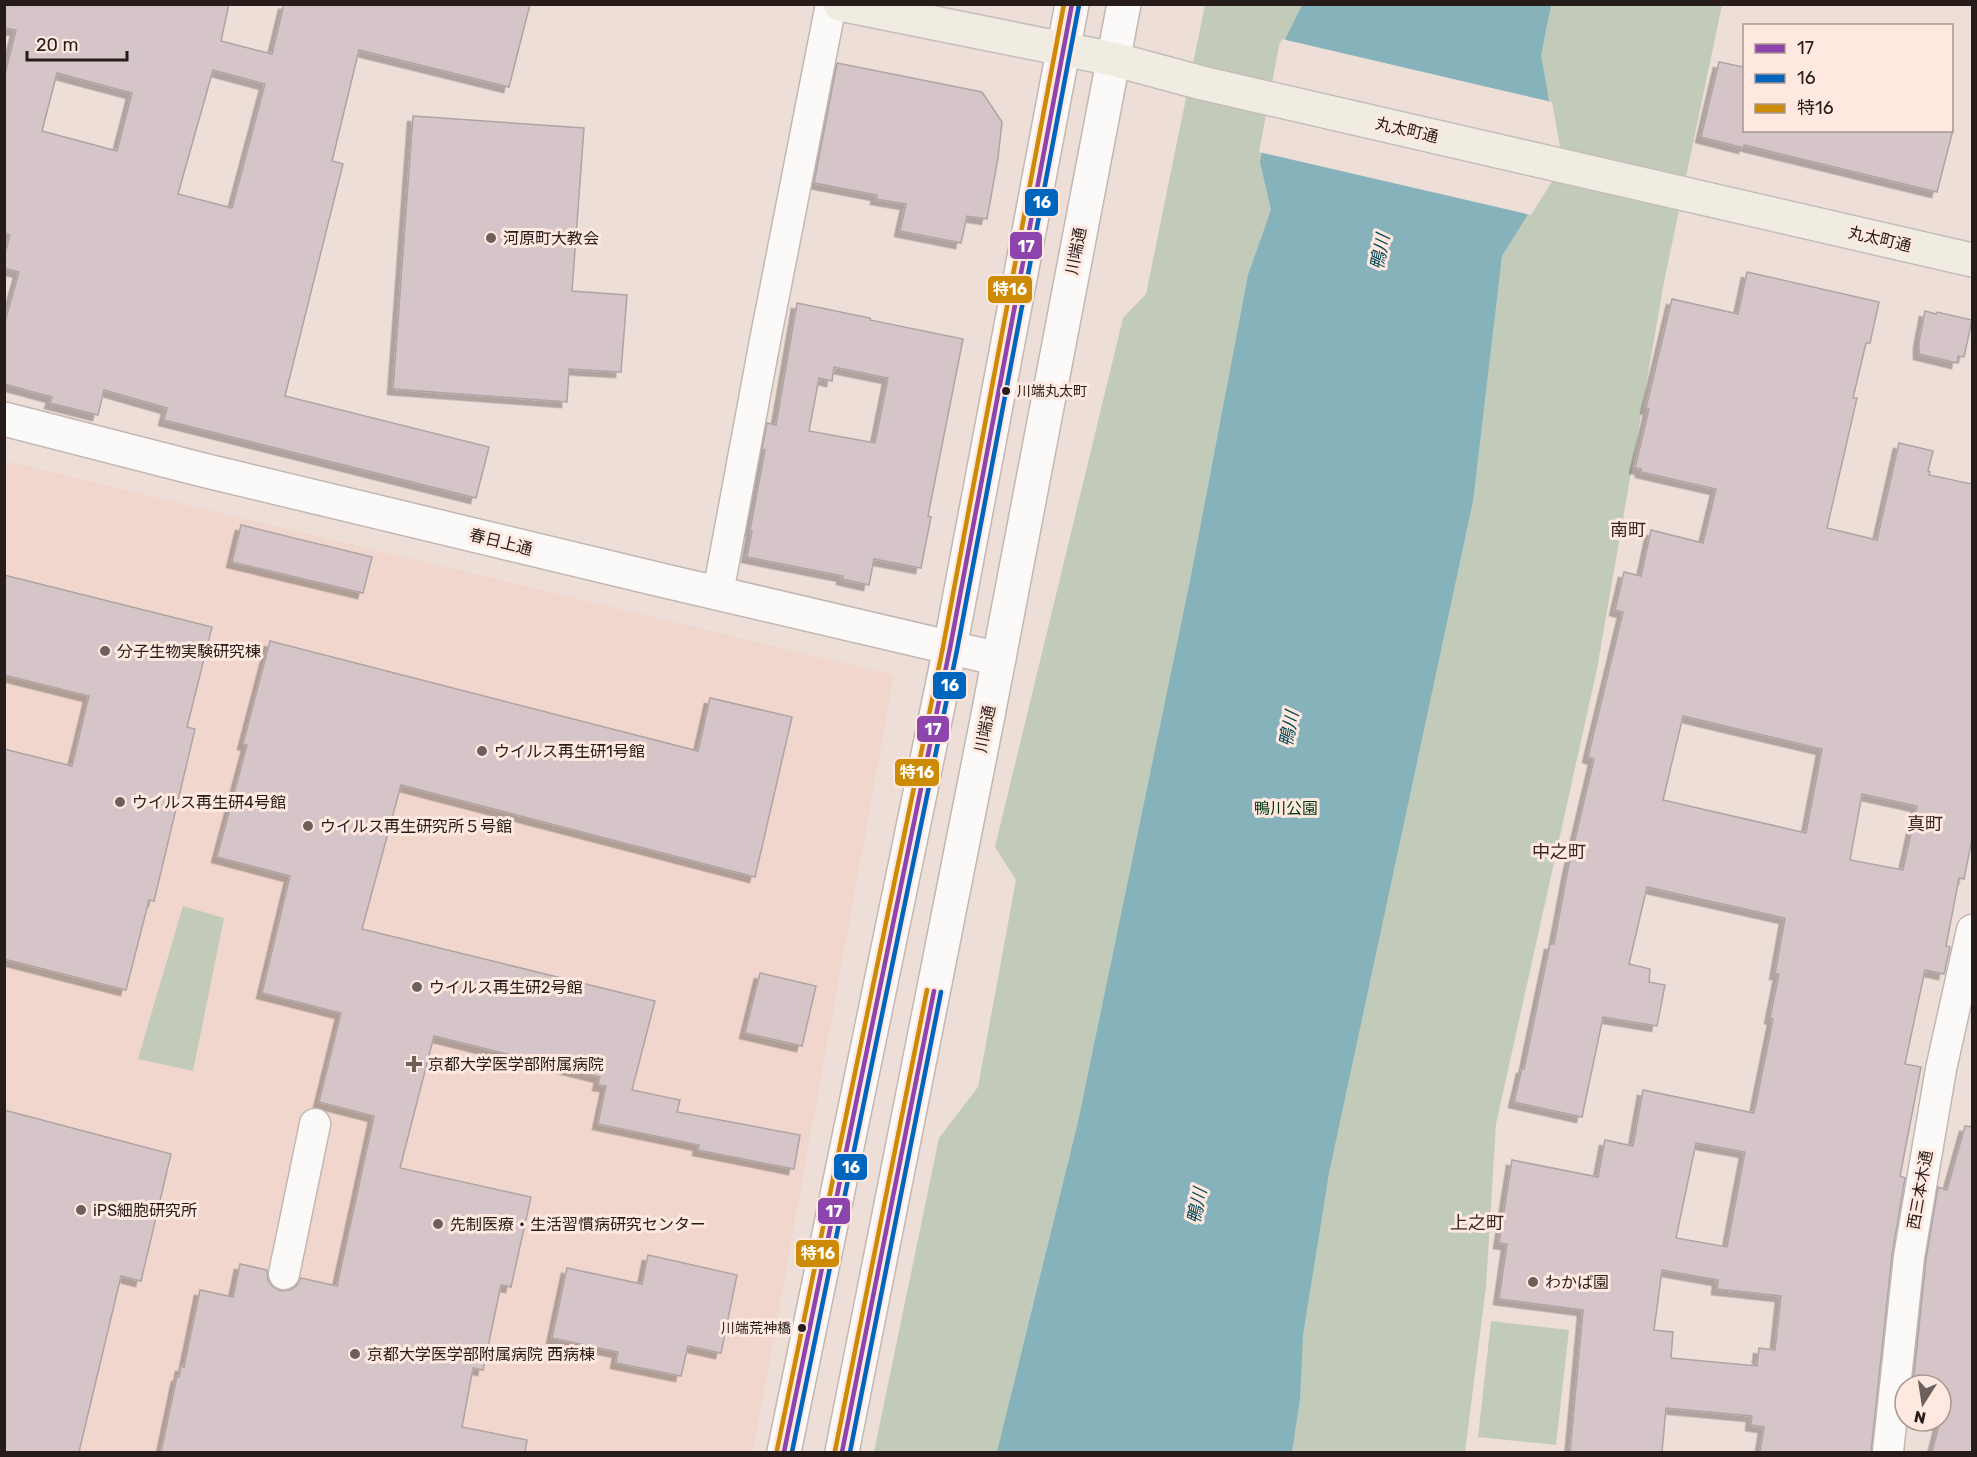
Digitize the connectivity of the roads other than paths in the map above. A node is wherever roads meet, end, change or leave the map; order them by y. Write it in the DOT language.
graph roads {
  1 [pos="831,4"];
  2 [pos="840,4"];
  3 [pos="1072,4"];
  4 [pos="1124,4"];
  5 [pos="1062,50"];
  6 [pos="1113,59"];
  7 [pos="1972,260"];
  8 [pos="4,419"];
  9 [pos="718,593"];
  10 [pos="950,648"];
  11 [pos="999,659"];
  12 [pos="1972,930"];
  13 [pos="315,1124"];
  14 [pos="284,1274"];
  15 [pos="784,1452"];
  16 [pos="842,1452"];
  17 [pos="1888,1452"];
  1 -- 9 [label="street"];
  2 -- 5 [label="main road, 丸太町通"];
  3 -- 5 [label="street"];
  4 -- 6 [label="street, 川端通"];
  5 -- 6 [label="main road, 丸太町通"];
  5 -- 10 [label="street"];
  6 -- 7 [label="main road, 丸太町通"];
  6 -- 11 [label="street, 川端通"];
  8 -- 9 [label="street, 春日上通"];
  9 -- 10 [label="street, 春日上通"];
  10 -- 11 [label="street, 春日上通"];
  10 -- 15 [label="street"];
  11 -- 16 [label="street, 川端通"];
  12 -- 17 [label="street, 西三本木通"];
  13 -- 14 [label="street"];
}
